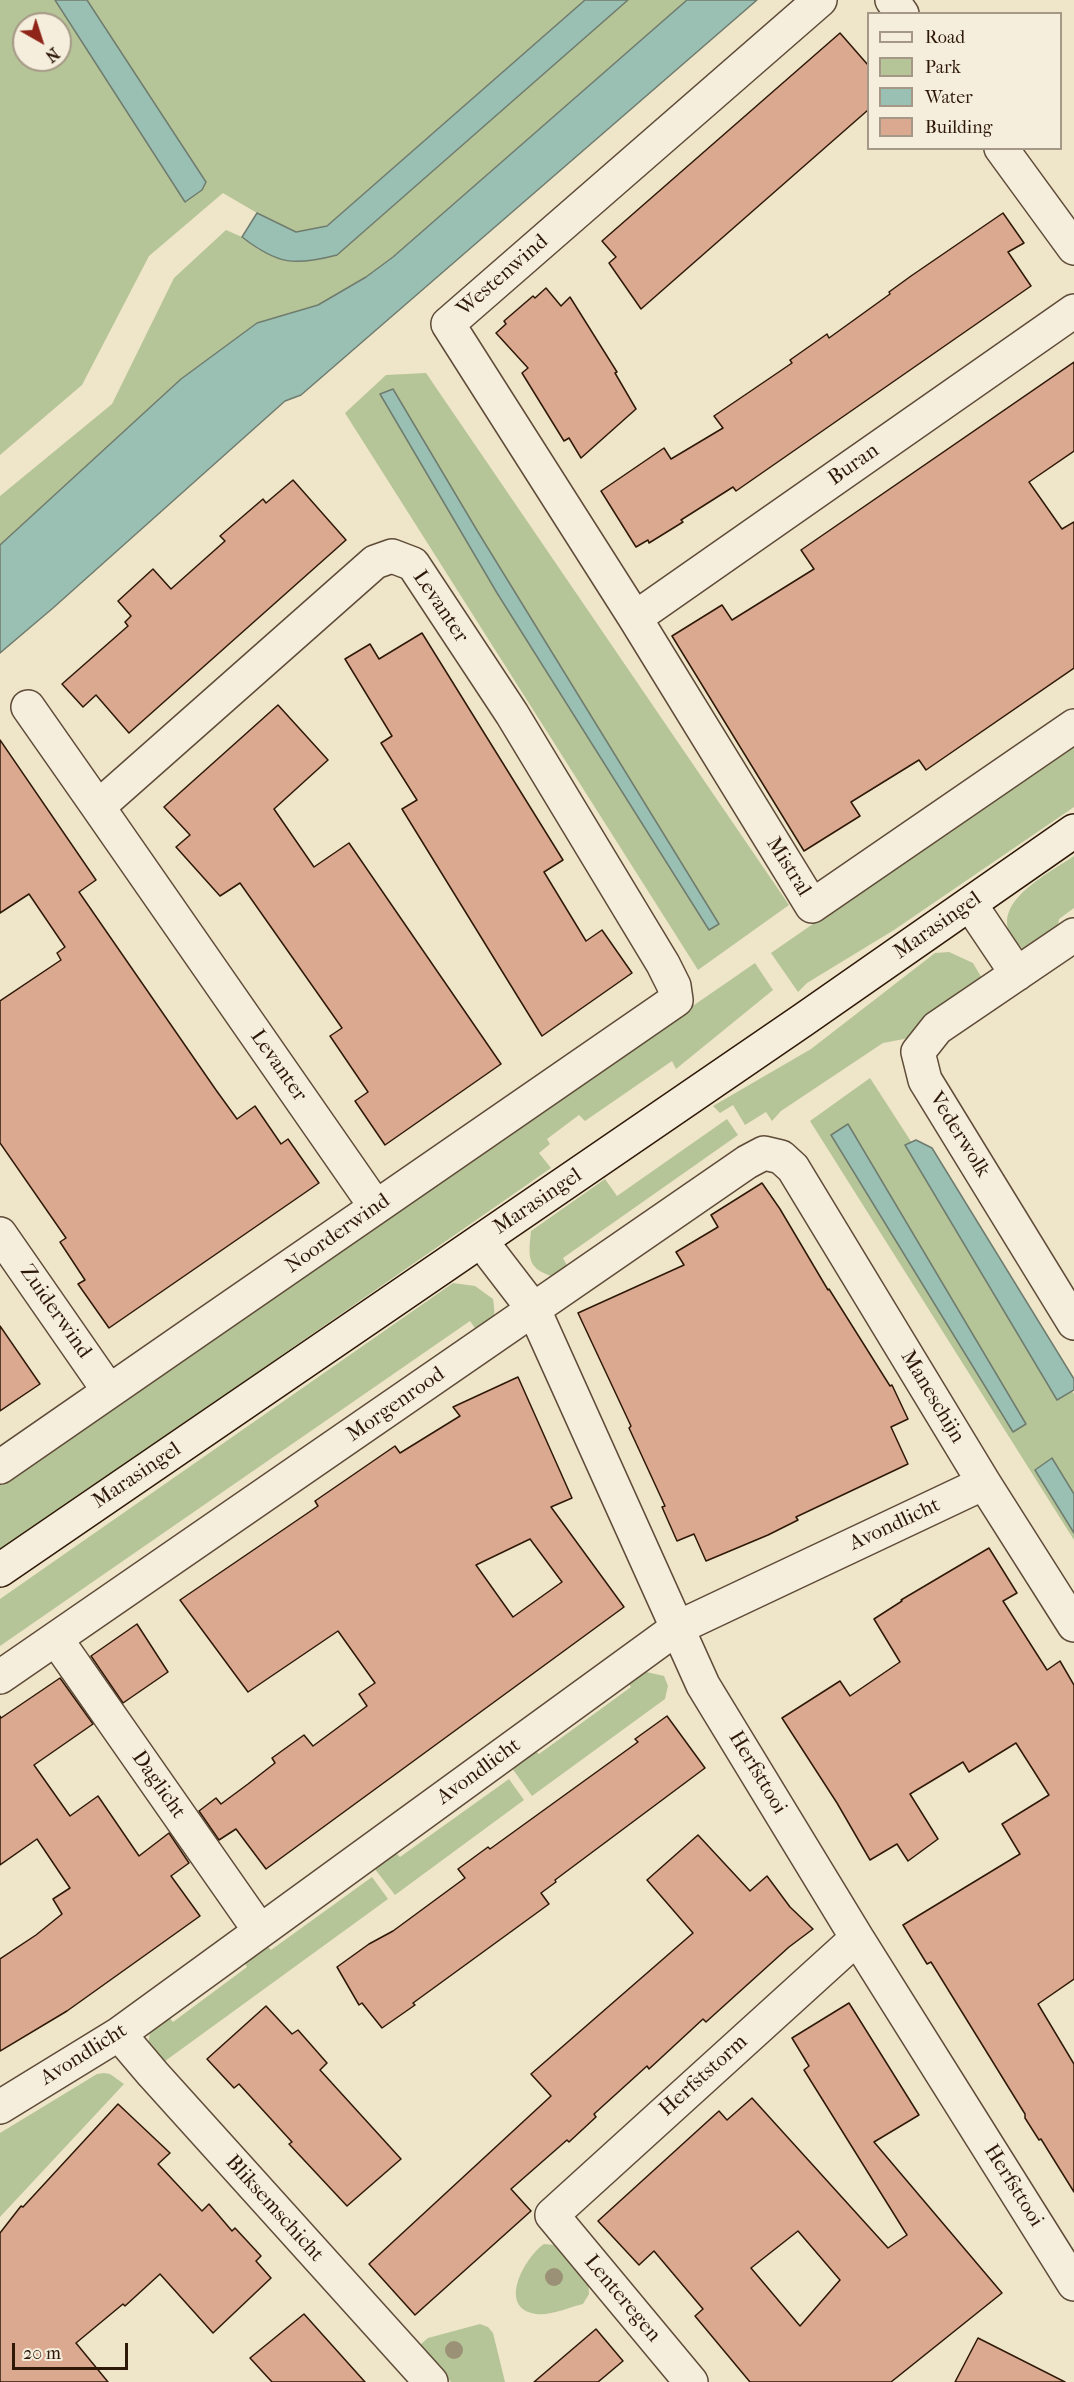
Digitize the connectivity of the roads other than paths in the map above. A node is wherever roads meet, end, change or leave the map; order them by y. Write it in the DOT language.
graph roads {
  1 [pos="820,0"];
  2 [pos="1002,150"];
  3 [pos="1074,248"];
  4 [pos="1074,311"];
  5 [pos="635,618"];
  6 [pos="28,707"];
  7 [pos="1074,726"];
  8 [pos="98,807"];
  9 [pos="1074,831"];
  10 [pos="970,904"];
  11 [pos="1074,935"];
  12 [pos="1017,974"];
  13 [pos="676,1000"];
  14 [pos="793,1168"];
  15 [pos="376,1207"];
  16 [pos="0,1233"];
  17 [pos="481,1240"];
  18 [pos="534,1310"];
  19 [pos="1074,1323"];
  20 [pos="109,1391"];
  21 [pos="0,1467"];
  22 [pos="984,1483"];
  23 [pos="0,1570"];
  24 [pos="1074,1625"];
  25 [pos="677,1628"];
  26 [pos="56,1639"];
  27 [pos="0,1677"];
  28 [pos="260,1931"];
  29 [pos="856,1938"];
  30 [pos="119,2034"];
  31 [pos="0,2107"];
  32 [pos="552,2215"];
  33 [pos="1074,2284"];
  34 [pos="431,2382"];
  35 [pos="691,2382"];
  1 -- 5 [label="street, Westenwind"];
  2 -- 3 [label="street"];
  4 -- 5 [label="street, Buran"];
  5 -- 7 [label="street, Mistral"];
  6 -- 8 [label="street, Levanter"];
  8 -- 13 [label="street, Levanter"];
  8 -- 15 [label="street, Levanter"];
  9 -- 10 [label="street, Marasingel"];
  10 -- 12 [label="street"];
  10 -- 17 [label="street, Marasingel"];
  11 -- 12 [label="street, Vederwolk"];
  12 -- 19 [label="street, Vederwolk"];
  13 -- 15 [label="street, Noorderwind"];
  14 -- 18 [label="street, Morgenrood"];
  14 -- 22 [label="street, Maneschijn"];
  15 -- 20 [label="street, Noorderwind"];
  16 -- 20 [label="street, Zuiderwind"];
  17 -- 18 [label="street, Herfsttooi"];
  17 -- 23 [label="street, Marasingel"];
  18 -- 25 [label="street, Herfsttooi"];
  18 -- 26 [label="street, Morgenrood"];
  20 -- 21 [label="street, Noorderwind"];
  22 -- 24 [label="street, Maneschijn"];
  22 -- 25 [label="street, Avondlicht"];
  25 -- 28 [label="street, Avondlicht"];
  25 -- 29 [label="street, Herfsttooi"];
  26 -- 27 [label="street, Morgenrood"];
  26 -- 28 [label="street, Daglicht"];
  28 -- 30 [label="street, Avondlicht"];
  29 -- 32 [label="street, Herfststorm"];
  29 -- 33 [label="street, Herfsttooi"];
  30 -- 31 [label="street, Avondlicht"];
  30 -- 34 [label="street, Bliksemschicht"];
  32 -- 35 [label="street, Lenteregen"];
}
